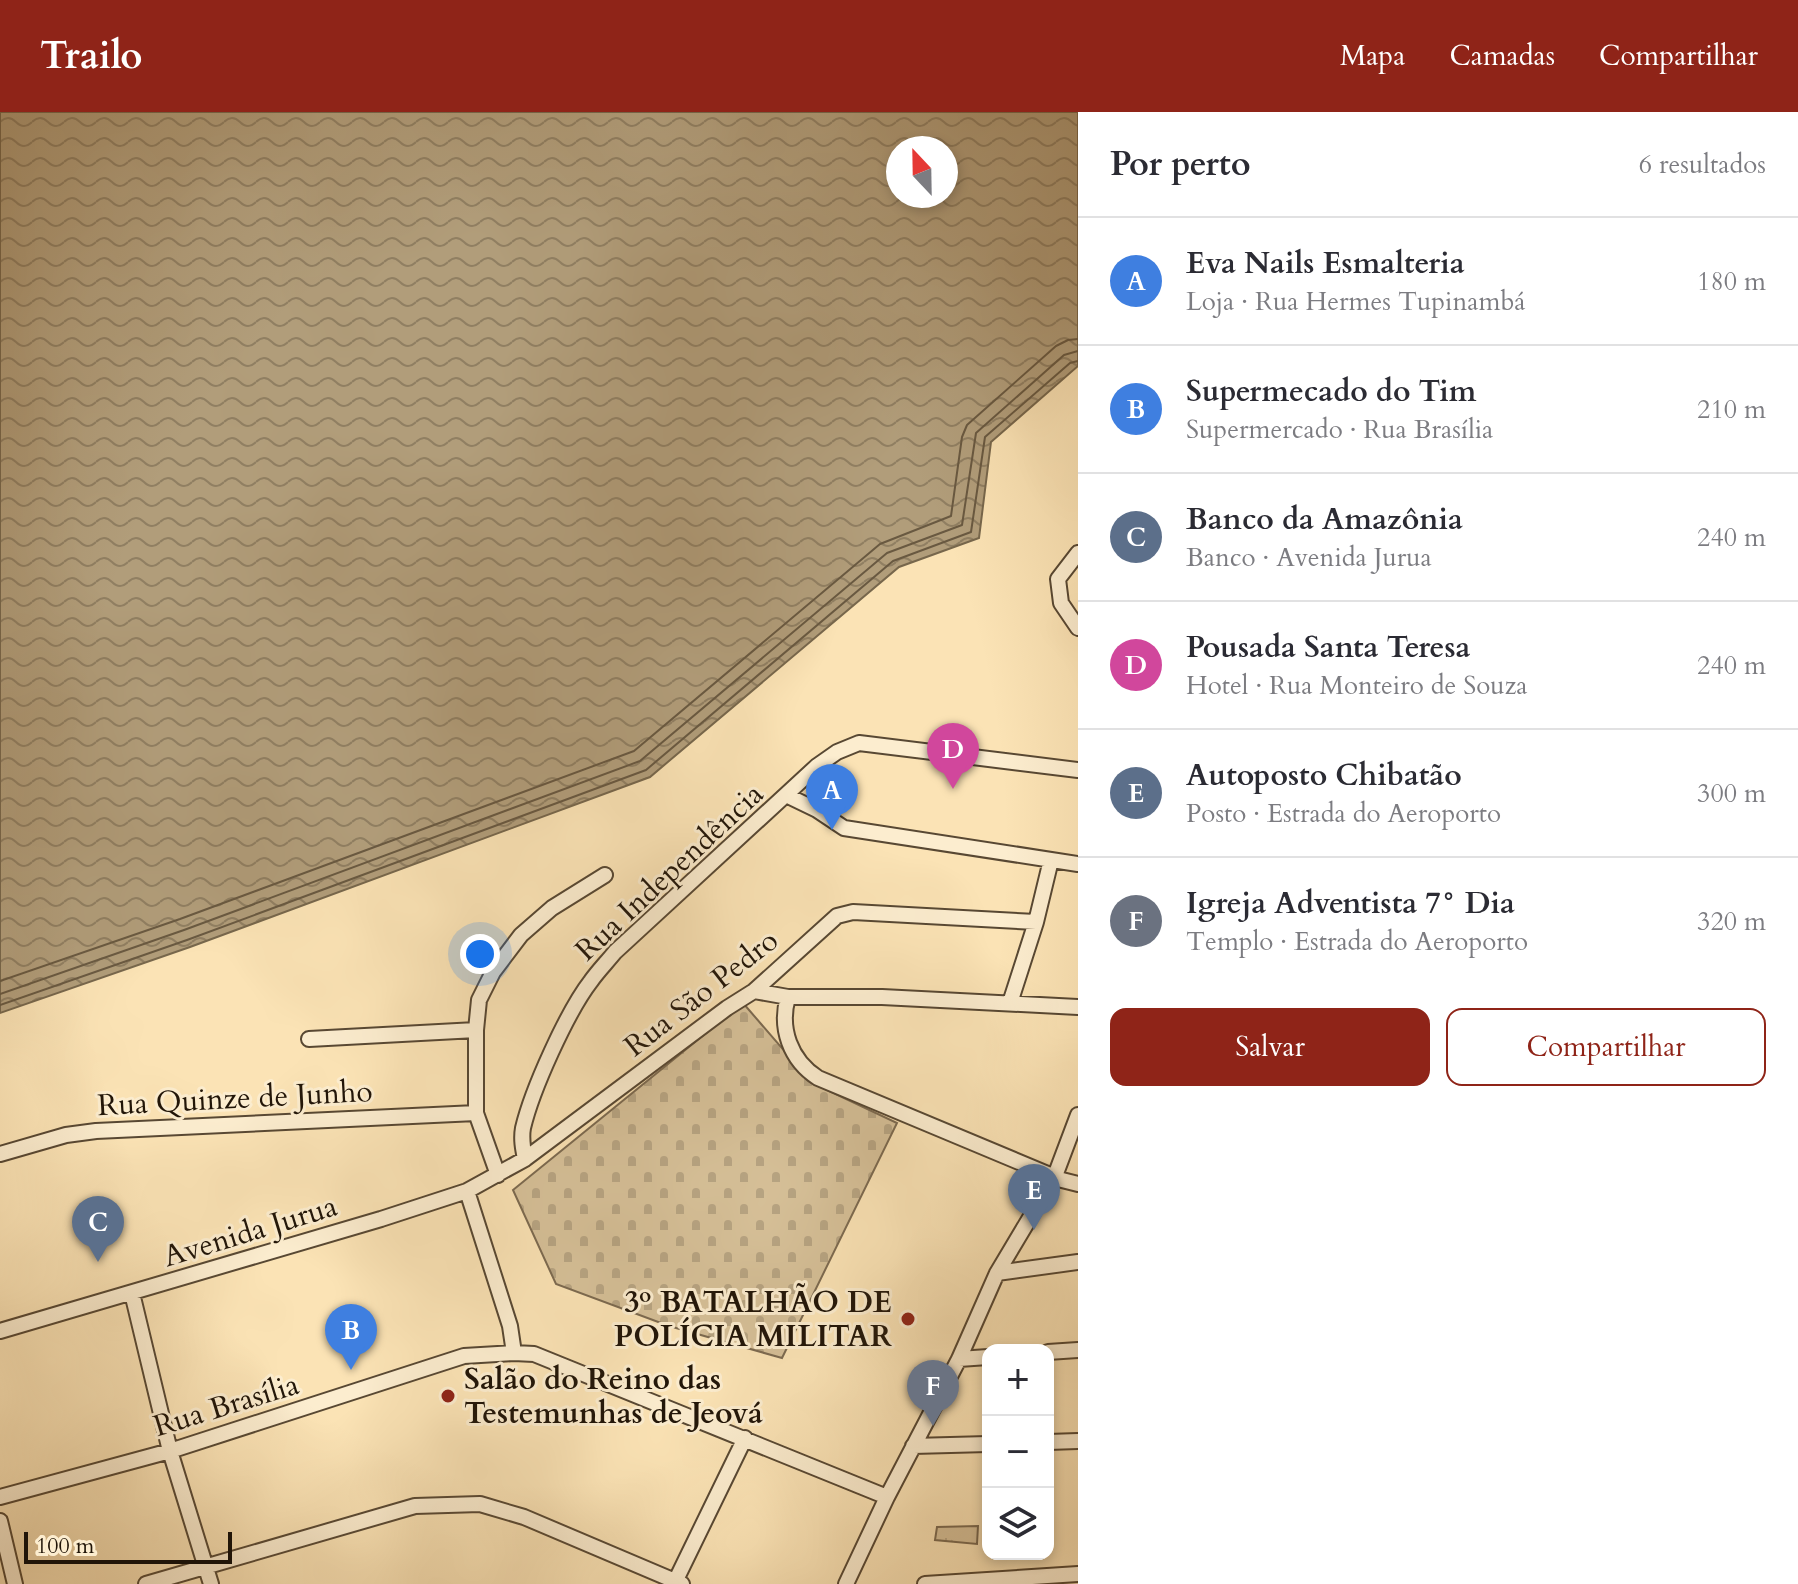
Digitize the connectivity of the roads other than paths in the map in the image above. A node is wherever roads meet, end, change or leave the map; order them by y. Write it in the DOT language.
graph roads {
  1 [pos="1078,553"];
  2 [pos="1078,628"];
  3 [pos="1078,770"];
  4 [pos="788,796"];
  5 [pos="1051,860"];
  6 [pos="1078,864"];
  7 [pos="605,875"];
  8 [pos="1036,922"];
  9 [pos="754,991"];
  10 [pos="788,997"];
  11 [pos="1010,1003"];
  12 [pos="1078,1007"];
  13 [pos="476,1030"];
  14 [pos="309,1039"];
  15 [pos="476,1113"];
  16 [pos="1078,1115"];
  17 [pos="0,1154"];
  18 [pos="525,1159"];
  19 [pos="498,1175"];
  20 [pos="1055,1176"];
  21 [pos="1078,1184"];
  22 [pos="467,1191"];
  23 [pos="1078,1262"];
  24 [pos="997,1273"];
  25 [pos="132,1293"];
  26 [pos="0,1331"];
  27 [pos="1078,1350"];
  28 [pos="1054,1352"];
  29 [pos="514,1353"];
  30 [pos="982,1357"];
  31 [pos="959,1359"];
  32 [pos="745,1438"];
  33 [pos="1078,1441"];
  34 [pos="1054,1442"];
  35 [pos="982,1444"];
  36 [pos="913,1446"];
  37 [pos="170,1451"];
  38 [pos="0,1497"];
  39 [pos="887,1497"];
  40 [pos="0,1521"];
  41 [pos="207,1567"];
  42 [pos="1078,1574"];
  43 [pos="677,1583"];
  44 [pos="15,1584"];
  45 [pos="146,1584"];
  46 [pos="211,1584"];
  47 [pos="846,1584"];
  48 [pos="925,1584"];
  1 -- 2 [label="street"];
  3 -- 4 [label="street, Rua Independência"];
  4 -- 5 [label="street"];
  4 -- 18 [label="street, Rua Independência"];
  5 -- 6 [label="street"];
  5 -- 8 [label="street"];
  7 -- 13 [label="street"];
  8 -- 9 [label="street, Rua São Pedro"];
  8 -- 11 [label="street"];
  9 -- 10 [label="street"];
  9 -- 18 [label="street, Rua São Pedro"];
  10 -- 11 [label="street"];
  10 -- 20 [label="street"];
  11 -- 12 [label="street"];
  13 -- 14 [label="street"];
  13 -- 15 [label="street"];
  15 -- 17 [label="street, Rua Quinze de Junho"];
  15 -- 19 [label="street"];
  16 -- 20 [label="street"];
  18 -- 19 [label="street, Rua São Pedro"];
  19 -- 22 [label="street, Rua São Pedro"];
  20 -- 21 [label="street"];
  20 -- 24 [label="street"];
  22 -- 25 [label="street, Avenida Jurua"];
  22 -- 29 [label="street"];
  23 -- 24 [label="street"];
  24 -- 31 [label="street"];
  25 -- 26 [label="street, Avenida Jurua"];
  25 -- 37 [label="street"];
  27 -- 28 [label="street"];
  29 -- 32 [label="street, Rua Brasília"];
  29 -- 37 [label="street, Rua Brasília"];
  30 -- 31 [label="street"];
  31 -- 36 [label="street"];
  32 -- 39 [label="street, Rua Brasília"];
  32 -- 43 [label="street"];
  33 -- 34 [label="street"];
  35 -- 36 [label="street"];
  36 -- 39 [label="street"];
  37 -- 38 [label="street, Rua Brasília"];
  37 -- 41 [label="street"];
  39 -- 47 [label="street"];
  40 -- 44 [label="street"];
  41 -- 43 [label="street"];
  41 -- 45 [label="street"];
  41 -- 46 [label="street"];
  42 -- 48 [label="street"];
}
